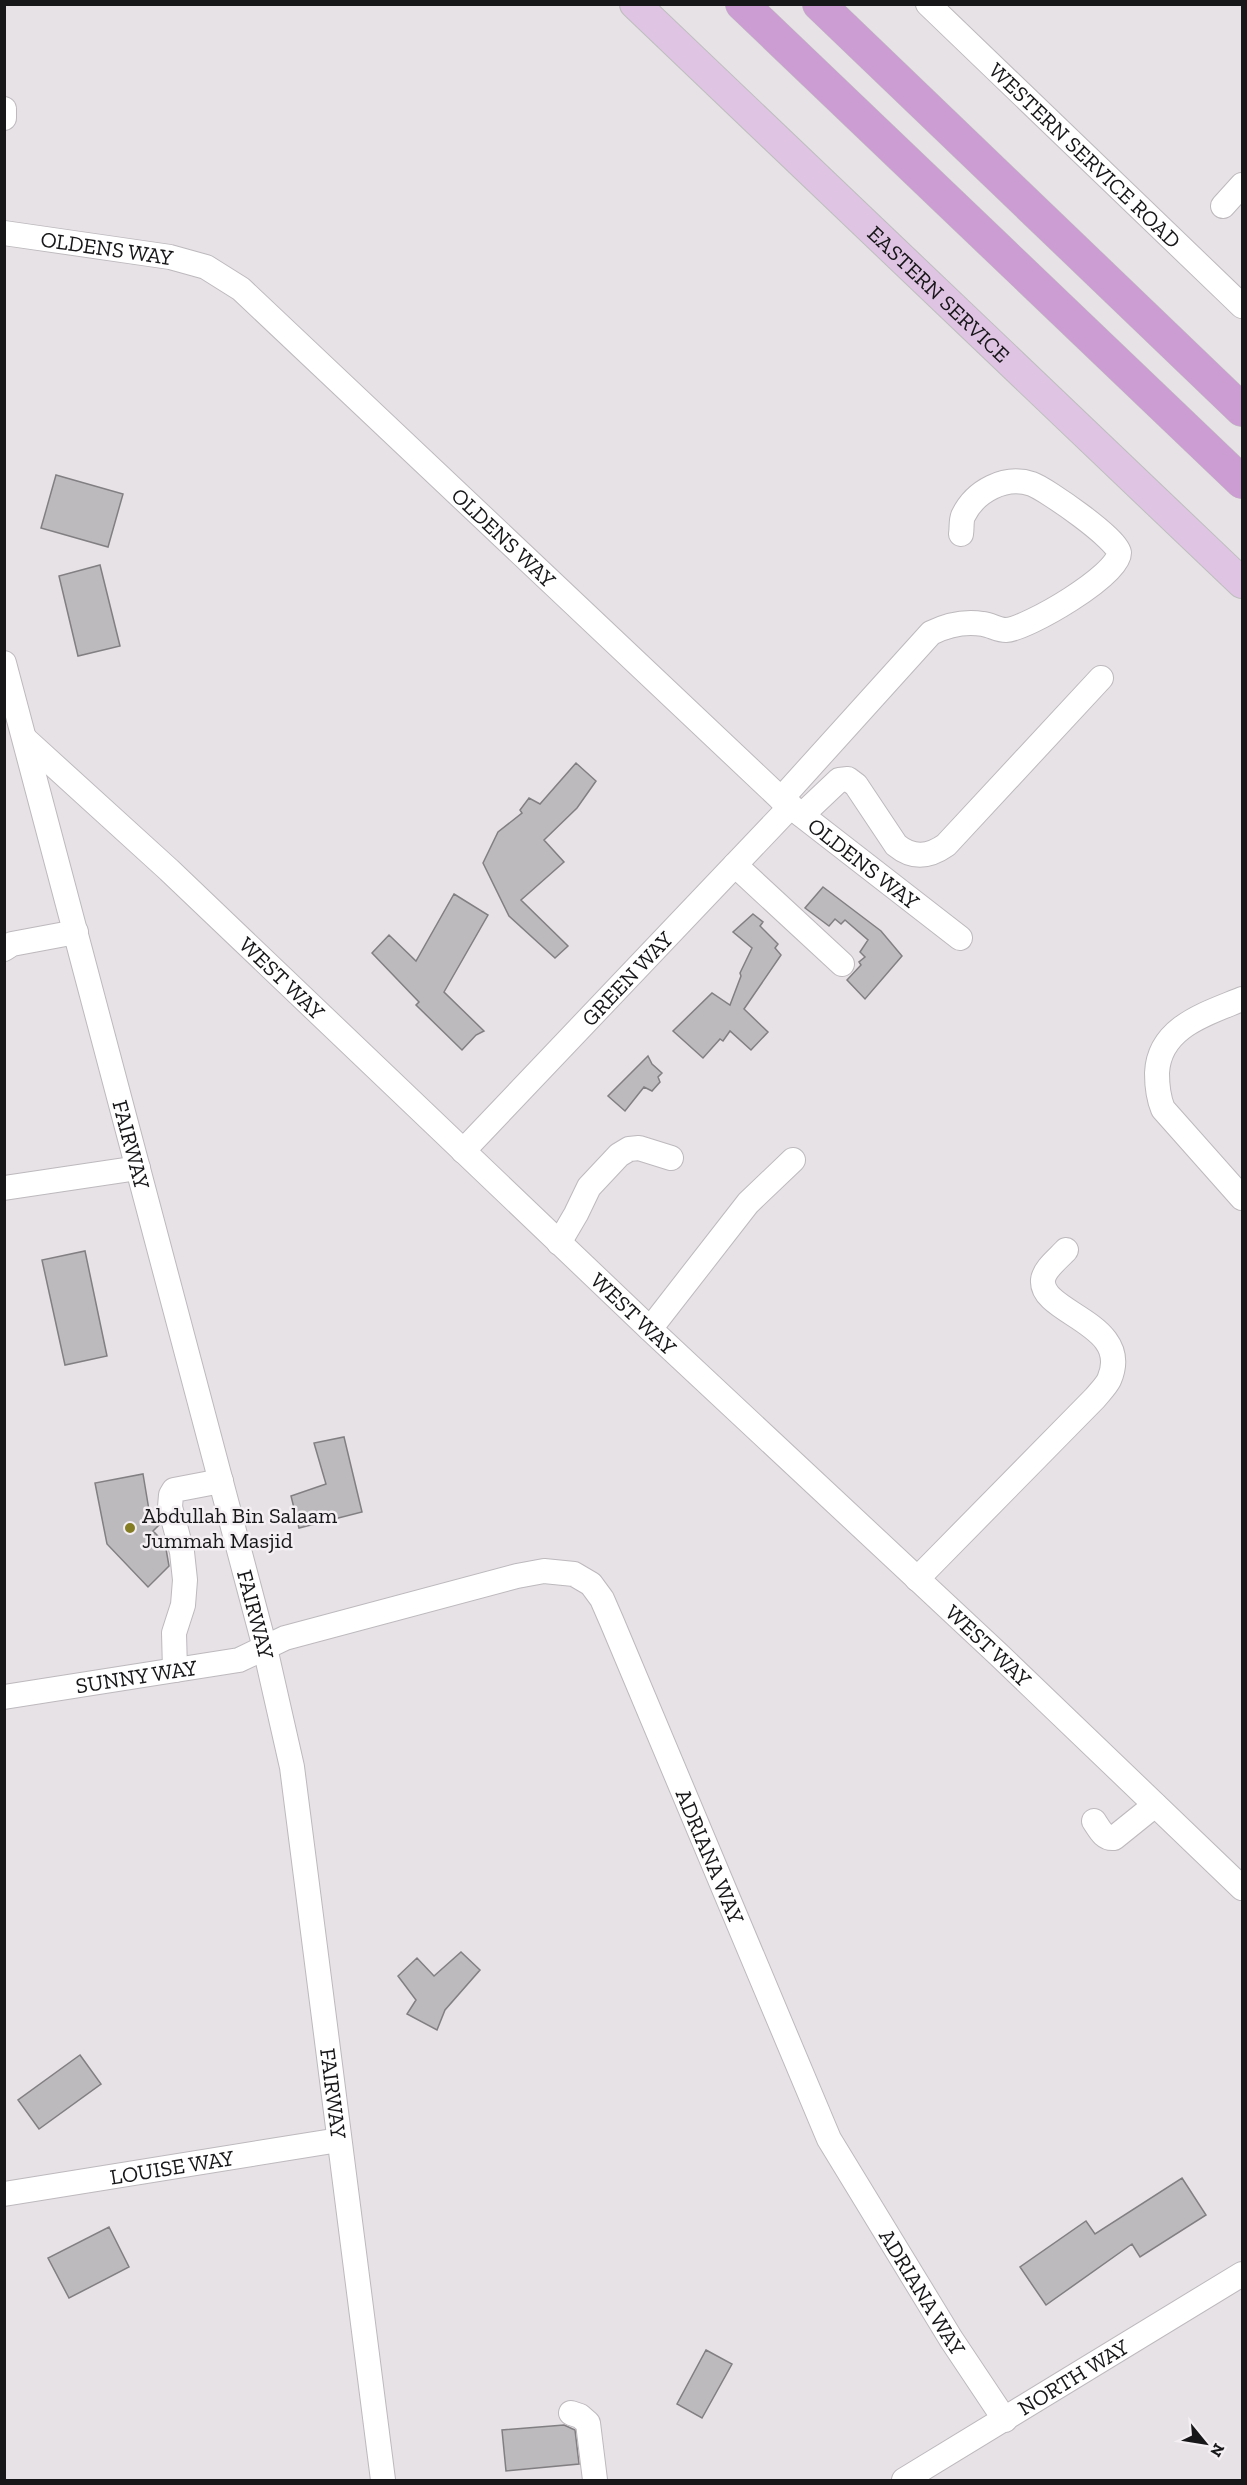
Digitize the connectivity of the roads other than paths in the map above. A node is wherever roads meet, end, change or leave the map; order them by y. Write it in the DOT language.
graph roads {
  1 [pos="634,4"];
  2 [pos="741,4"];
  3 [pos="819,4"];
  4 [pos="928,4"];
  5 [pos="4,109"];
  6 [pos="4,118"];
  7 [pos="1242,185"];
  8 [pos="1223,206"];
  9 [pos="4,233"];
  10 [pos="1242,306"];
  11 [pos="1242,410"];
  12 [pos="1242,482"];
  13 [pos="961,534"];
  14 [pos="1242,583"];
  15 [pos="4,663"];
  16 [pos="1101,678"];
  17 [pos="25,739"];
  18 [pos="791,807"];
  19 [pos="735,865"];
  20 [pos="76,932"];
  21 [pos="960,938"];
  22 [pos="4,948"];
  23 [pos="842,964"];
  24 [pos="1242,999"];
  25 [pos="464,1151"];
  26 [pos="671,1158"];
  27 [pos="793,1160"];
  28 [pos="138,1168"];
  29 [pos="4,1188"];
  30 [pos="1242,1198"];
  31 [pos="559,1243"];
  32 [pos="1066,1250"];
  33 [pos="650,1329"];
  34 [pos="221,1481"];
  35 [pos="917,1579"];
  36 [pos="265,1648"];
  37 [pos="175,1670"];
  38 [pos="4,1697"];
  39 [pos="1155,1805"];
  40 [pos="1094,1821"];
  41 [pos="1242,1888"];
  42 [pos="339,2140"];
  43 [pos="4,2194"];
  44 [pos="1242,2274"];
  45 [pos="572,2412"];
  46 [pos="1005,2420"];
  47 [pos="383,2481"];
  48 [pos="596,2481"];
  49 [pos="904,2481"];
  1 -- 14 [label="main road, EASTERN SERVICE"];
  2 -- 12 [label="highway"];
  3 -- 11 [label="highway"];
  4 -- 10 [label="street, WESTERN SERVICE ROAD"];
  5 -- 6 [label="street"];
  7 -- 8 [label="street"];
  9 -- 18 [label="street, OLDENS WAY"];
  13 -- 18 [label="street"];
  15 -- 17 [label="street, FAIRWAY"];
  16 -- 18 [label="street"];
  17 -- 20 [label="street, FAIRWAY"];
  17 -- 25 [label="street, WEST WAY"];
  18 -- 19 [label="street, GREEN WAY"];
  18 -- 21 [label="street, OLDENS WAY"];
  19 -- 23 [label="street"];
  19 -- 25 [label="street, GREEN WAY"];
  20 -- 22 [label="street"];
  20 -- 28 [label="street, FAIRWAY"];
  24 -- 30 [label="street"];
  25 -- 31 [label="street, WEST WAY"];
  26 -- 31 [label="street"];
  27 -- 33 [label="street"];
  28 -- 29 [label="street"];
  28 -- 34 [label="street, FAIRWAY"];
  31 -- 33 [label="street, WEST WAY"];
  32 -- 35 [label="street"];
  33 -- 35 [label="street, WEST WAY"];
  34 -- 36 [label="street, FAIRWAY"];
  34 -- 37 [label="street"];
  35 -- 39 [label="street, WEST WAY"];
  36 -- 37 [label="street, SUNNY WAY"];
  36 -- 42 [label="street, FAIRWAY"];
  36 -- 46 [label="street, ADRIANA WAY"];
  37 -- 38 [label="street, SUNNY WAY"];
  39 -- 40 [label="street"];
  39 -- 41 [label="street, WEST WAY"];
  42 -- 43 [label="street, LOUISE WAY"];
  42 -- 47 [label="street, FAIRWAY"];
  44 -- 46 [label="street, NORTH WAY"];
  45 -- 48 [label="street"];
  46 -- 49 [label="street, NORTH WAY"];
}
